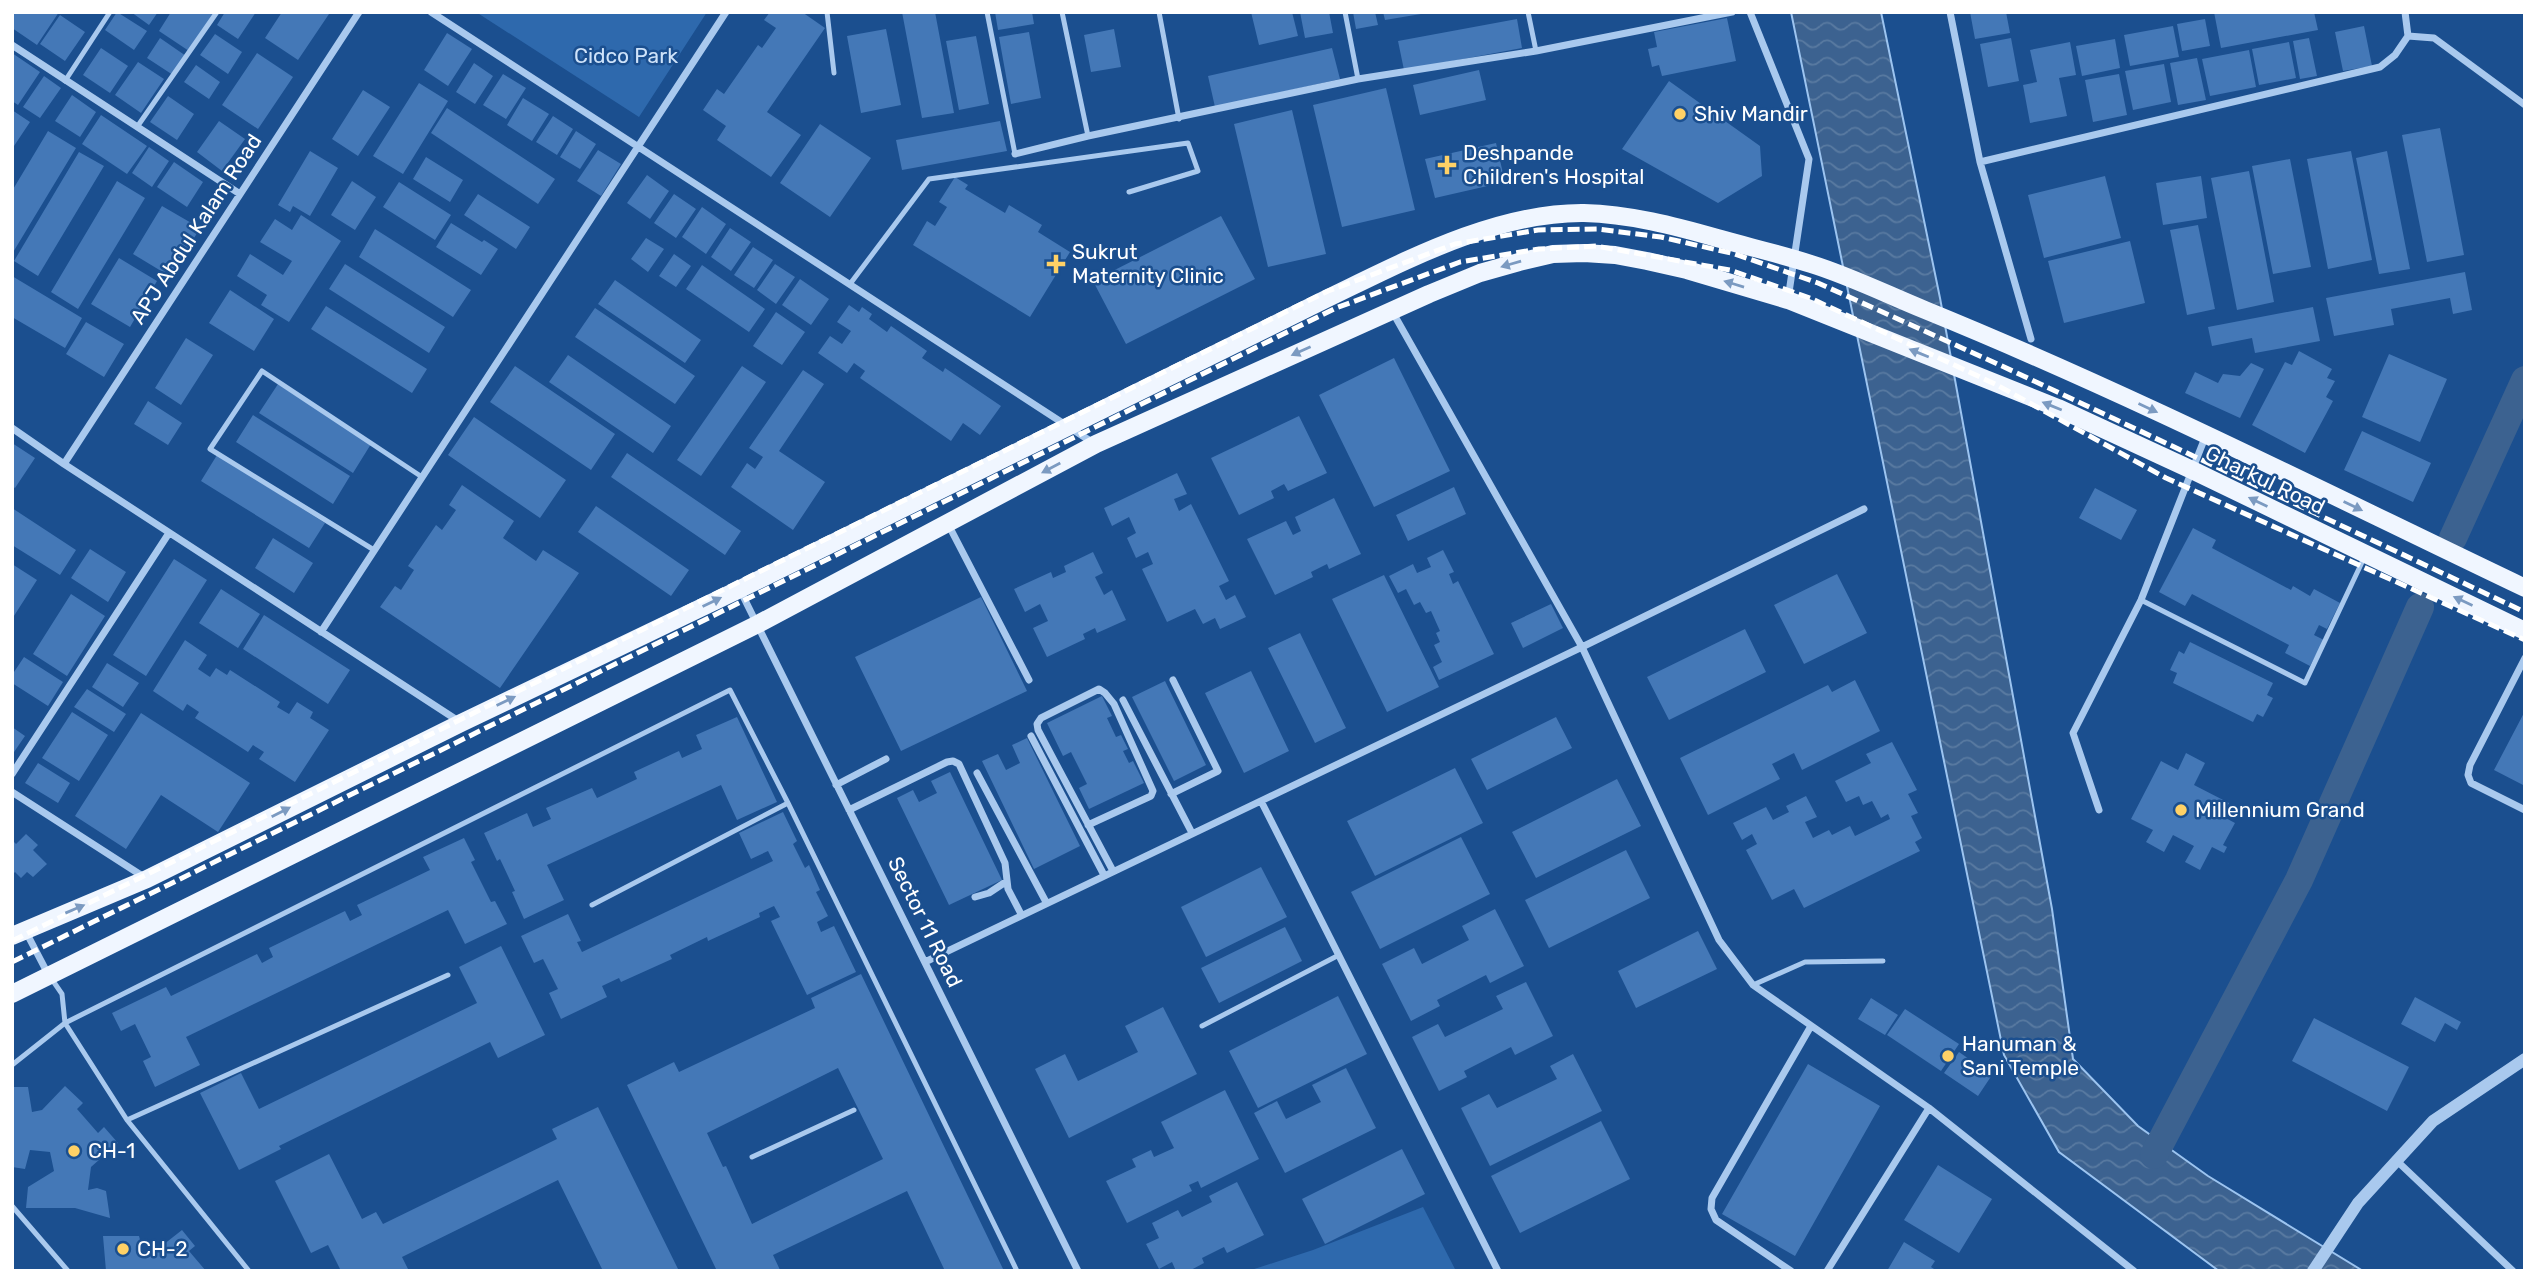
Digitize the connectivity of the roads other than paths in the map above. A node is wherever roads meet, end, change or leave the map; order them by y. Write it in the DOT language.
graph roads {
  1 [pos="110,12"];
  2 [pos="217,12"];
  3 [pos="359,12"];
  4 [pos="431,12"];
  5 [pos="726,12"];
  6 [pos="827,12"];
  7 [pos="987,12"];
  8 [pos="1062,12"];
  9 [pos="1159,12"];
  10 [pos="1345,12"];
  11 [pos="1528,12"];
  12 [pos="1732,12"];
  13 [pos="1750,12"];
  14 [pos="1950,12"];
  15 [pos="2405,12"];
  16 [pos="2409,36"];
  17 [pos="12,45"];
  18 [pos="1536,51"];
  19 [pos="834,73"];
  20 [pos="1358,79"];
  21 [pos="65,80"];
  22 [pos="2525,105"];
  23 [pos="1179,119"];
  24 [pos="137,127"];
  25 [pos="1088,136"];
  26 [pos="638,146"];
  27 [pos="1016,155"];
  28 [pos="1980,162"];
  29 [pos="1129,192"];
  30 [pos="240,194"];
  31 [pos="1794,259"];
  32 [pos="850,285"];
  33 [pos="1793,302"];
  34 [pos="1392,310"];
  35 [pos="2030,346"];
  36 [pos="1068,426"];
  37 [pos="12,428"];
  38 [pos="2206,435"];
  39 [pos="1096,444"];
  40 [pos="64,464"];
  41 [pos="2192,470"];
  42 [pos="422,477"];
  43 [pos="1864,509"];
  44 [pos="948,523"];
  45 [pos="169,533"];
  46 [pos="374,550"];
  47 [pos="2365,555"];
  48 [pos="2525,588"];
  49 [pos="740,589"];
  50 [pos="2141,600"];
  51 [pos="758,624"];
  52 [pos="2525,631"];
  53 [pos="321,632"];
  54 [pos="1582,648"];
  55 [pos="2525,658"];
  56 [pos="1029,680"];
  57 [pos="1173,680"];
  58 [pos="1123,700"];
  59 [pos="461,723"];
  60 [pos="1031,736"];
  61 [pos="886,759"];
  62 [pos="977,773"];
  63 [pos="12,774"];
  64 [pos="836,785"];
  65 [pos="12,792"];
  66 [pos="1171,794"];
  67 [pos="1261,801"];
  68 [pos="788,803"];
  69 [pos="849,810"];
  70 [pos="2099,810"];
  71 [pos="2525,810"];
  72 [pos="1088,825"];
  73 [pos="1192,833"];
  74 [pos="1113,871"];
  75 [pos="1104,875"];
  76 [pos="147,879"];
  77 [pos="1007,881"];
  78 [pos="975,897"];
  79 [pos="1046,902"];
  80 [pos="592,905"];
  81 [pos="1021,914"];
  82 [pos="19,933"];
  83 [pos="1339,955"];
  84 [pos="1883,961"];
  85 [pos="925,962"];
  86 [pos="448,975"];
  87 [pos="49,976"];
  88 [pos="1754,985"];
  89 [pos="12,994"];
  90 [pos="65,1023"];
  91 [pos="1202,1026"];
  92 [pos="1811,1026"];
  93 [pos="2525,1059"];
  94 [pos="12,1065"];
  95 [pos="922,1077"];
  96 [pos="915,1081"];
  97 [pos="1928,1108"];
  98 [pos="854,1110"];
  99 [pos="127,1120"];
  100 [pos="752,1157"];
  101 [pos="2397,1161"];
  102 [pos="12,1206"];
  103 [pos="1829,1268"];
  104 [pos="68,1271"];
  105 [pos="249,1271"];
  106 [pos="1017,1271"];
  107 [pos="1078,1271"];
  108 [pos="1498,1271"];
  109 [pos="1791,1271"];
  110 [pos="1839,1271"];
  111 [pos="2134,1271"];
  112 [pos="2314,1271"];
  113 [pos="2513,1271"];
  1 -- 21 [label="lane"];
  2 -- 24 [label="lane"];
  3 -- 30 [label="street, APJ Abdul Kalam Road"];
  4 -- 26 [label="street"];
  5 -- 26 [label="street"];
  6 -- 19 [label="lane"];
  7 -- 27 [label="lane"];
  8 -- 25 [label="lane"];
  9 -- 23 [label="lane"];
  10 -- 20 [label="lane"];
  11 -- 18 [label="lane"];
  12 -- 18 [label="street"];
  13 -- 31 [label="street"];
  14 -- 28 [label="street"];
  15 -- 16 [label="street"];
  16 -- 22 [label="street"];
  16 -- 28 [label="street"];
  17 -- 21 [label="street"];
  18 -- 20 [label="street"];
  20 -- 23 [label="street"];
  21 -- 24 [label="street"];
  23 -- 25 [label="street"];
  24 -- 30 [label="street"];
  25 -- 27 [label="street"];
  26 -- 32 [label="street"];
  26 -- 42 [label="street"];
  28 -- 35 [label="street"];
  29 -- 32 [label="lane"];
  30 -- 40 [label="street, APJ Abdul Kalam Road"];
  31 -- 33 [label="street"];
  31 -- 35 [label="main road, Gharkul Road"];
  31 -- 36 [label="main road, Gharkul Road"];
  32 -- 36 [label="street"];
  33 -- 34 [label="main road, Gharkul Road, one-way"];
  41 -- 33 [label="main road, Gharkul Road, one-way"];
  34 -- 39 [label="main road, Gharkul Road, one-way"];
  34 -- 54 [label="street"];
  35 -- 38 [label="main road, Gharkul Road, one-way"];
  36 -- 39 [label="street"];
  36 -- 49 [label="main road, Gharkul Road"];
  37 -- 40 [label="street"];
  38 -- 41 [label="street"];
  38 -- 48 [label="main road, Gharkul Road, one-way"];
  39 -- 44 [label="main road, Gharkul Road, one-way"];
  40 -- 45 [label="street"];
  47 -- 41 [label="main road, Gharkul Road, one-way"];
  41 -- 50 [label="street"];
  42 -- 46 [label="street"];
  42 -- 46 [label="lane"];
  43 -- 54 [label="street"];
  44 -- 51 [label="main road, Gharkul Road"];
  44 -- 56 [label="street"];
  45 -- 53 [label="street"];
  45 -- 63 [label="street"];
  46 -- 53 [label="street"];
  47 -- 50 [label="lane"];
  52 -- 47 [label="main road, Gharkul Road, one-way"];
  49 -- 51 [label="street, Sector 11 Road"];
  59 -- 49 [label="main road, Gharkul Road, one-way"];
  50 -- 70 [label="street"];
  51 -- 64 [label="street, Sector 11 Road"];
  51 -- 87 [label="main road, Gharkul Road"];
  53 -- 59 [label="street"];
  54 -- 67 [label="street"];
  54 -- 88 [label="street"];
  55 -- 71 [label="street"];
  57 -- 66 [label="street"];
  58 -- 66 [label="street"];
  76 -- 59 [label="main road, Gharkul Road, one-way"];
  60 -- 75 [label="street"];
  61 -- 64 [label="street"];
  62 -- 79 [label="street"];
  64 -- 69 [label="street, Sector 11 Road"];
  65 -- 76 [label="street"];
  66 -- 73 [label="street"];
  67 -- 73 [label="street"];
  67 -- 83 [label="street"];
  68 -- 80 [label="lane"];
  68 -- 90 [label="lane"];
  68 -- 95 [label="lane"];
  69 -- 77 [label="street"];
  69 -- 85 [label="street, Sector 11 Road"];
  72 -- 72 [label="street"];
  72 -- 74 [label="street"];
  73 -- 74 [label="street"];
  74 -- 75 [label="street"];
  75 -- 79 [label="street"];
  82 -- 76 [label="main road, Gharkul Road, one-way"];
  77 -- 78 [label="street"];
  77 -- 81 [label="street"];
  79 -- 81 [label="street"];
  81 -- 85 [label="street"];
  82 -- 87 [label="street"];
  83 -- 91 [label="lane"];
  83 -- 108 [label="street"];
  84 -- 88 [label="lane"];
  85 -- 107 [label="street, Sector 11 Road"];
  86 -- 99 [label="lane"];
  87 -- 89 [label="main road, Gharkul Road"];
  87 -- 90 [label="lane"];
  88 -- 92 [label="street"];
  90 -- 94 [label="lane"];
  90 -- 99 [label="lane"];
  92 -- 97 [label="street"];
  92 -- 109 [label="street"];
  93 -- 101 [label="street"];
  95 -- 96 [label="lane"];
  95 -- 106 [label="lane"];
  97 -- 103 [label="street"];
  97 -- 111 [label="street"];
  98 -- 100 [label="lane"];
  99 -- 105 [label="lane"];
  101 -- 112 [label="street"];
  101 -- 113 [label="street"];
  102 -- 104 [label="lane"];
  103 -- 110 [label="lane"];
}
